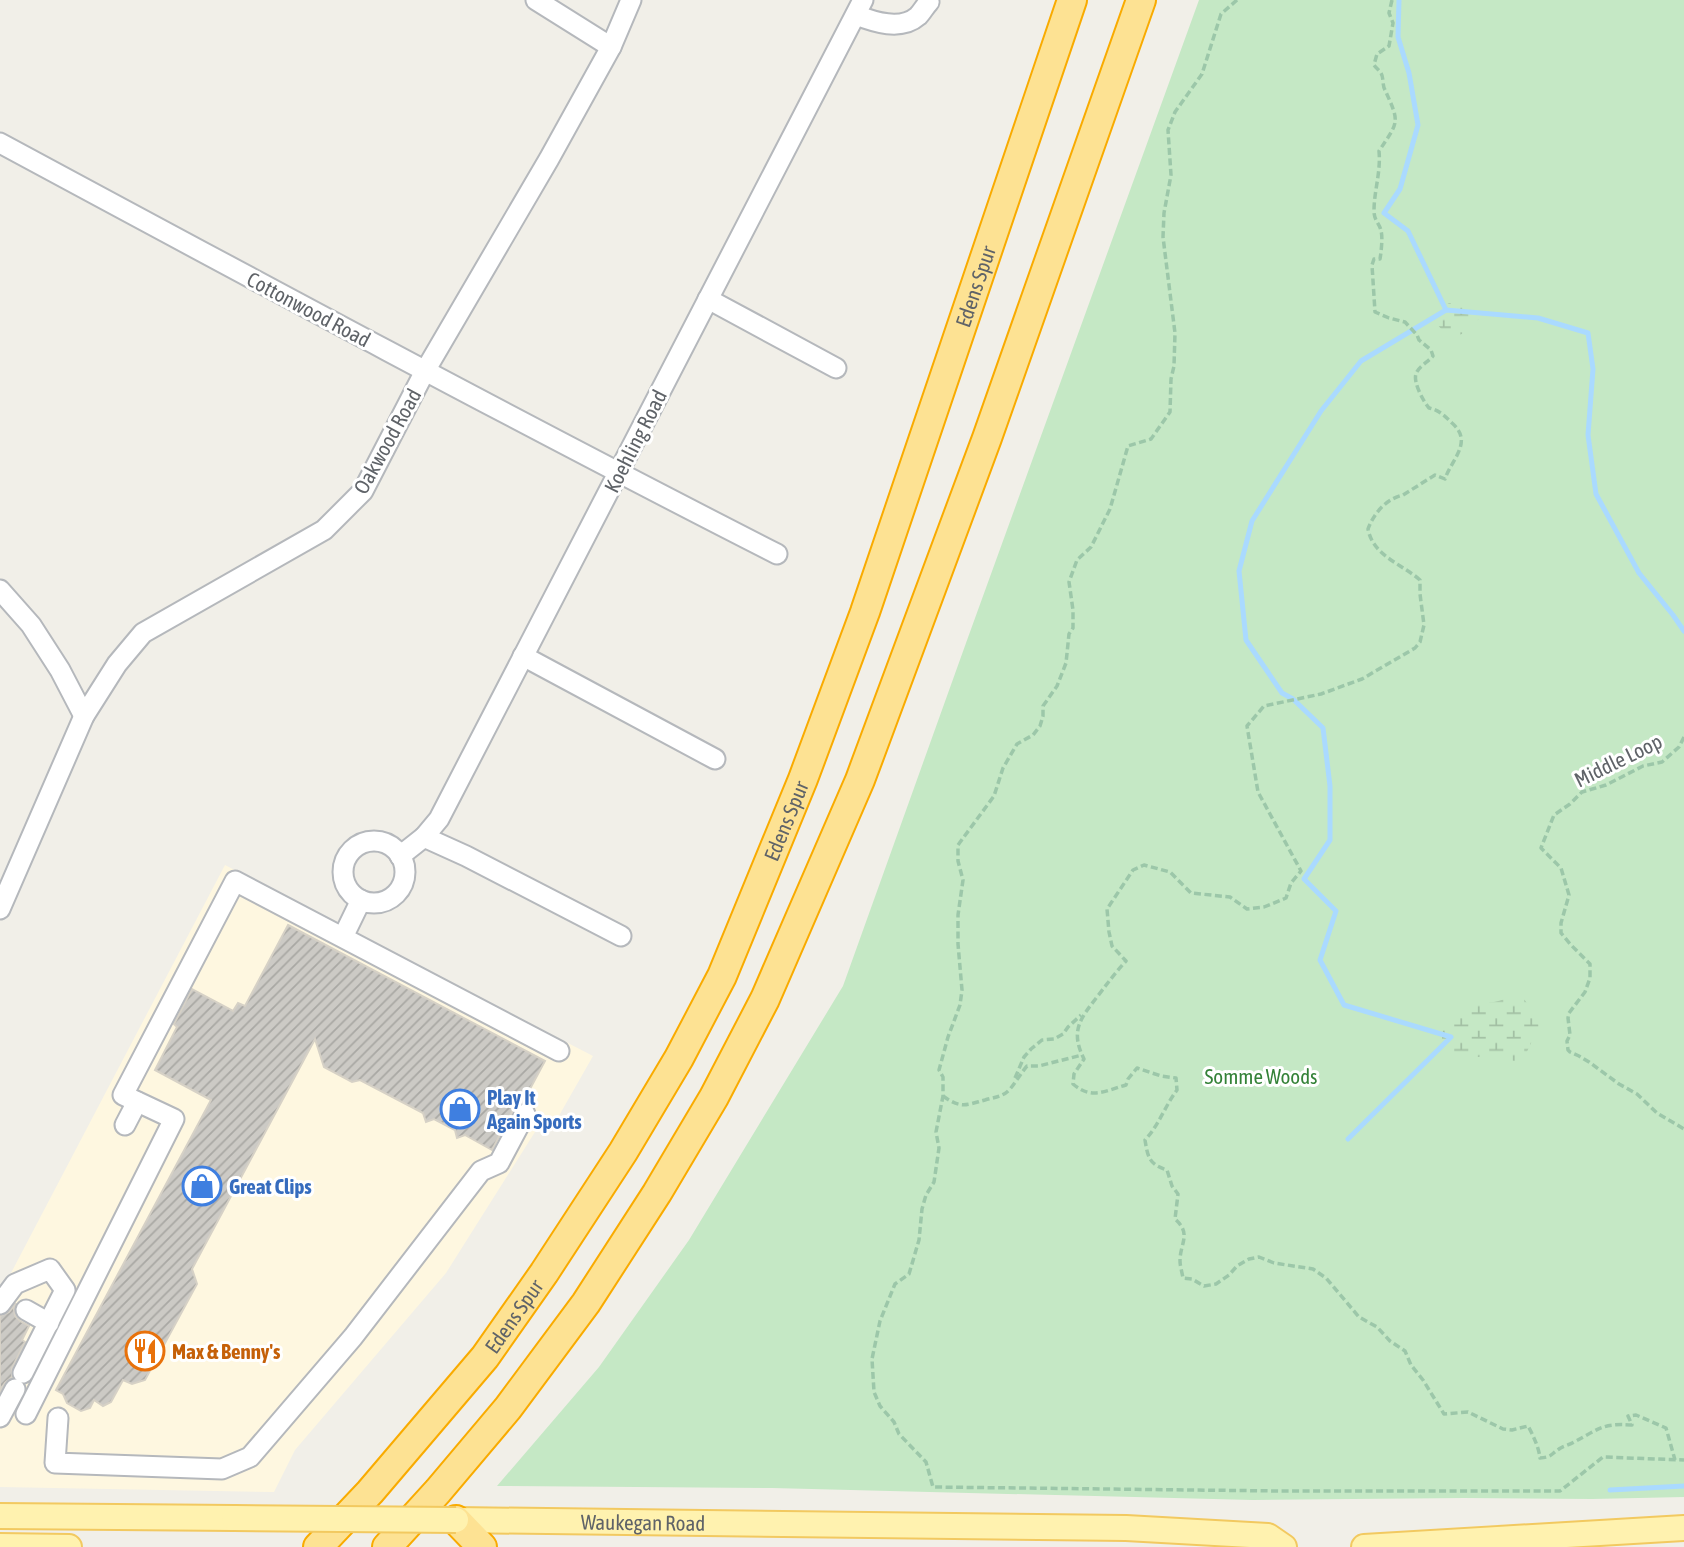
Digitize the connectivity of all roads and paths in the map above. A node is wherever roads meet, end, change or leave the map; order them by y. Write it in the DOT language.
graph roads {
  1 [pos="536,0"];
  2 [pos="631,0"];
  3 [pos="928,0"];
  4 [pos="1072,0"];
  5 [pos="1140,0"];
  6 [pos="1237,0"];
  7 [pos="1392,0"];
  8 [pos="860,7"];
  9 [pos="611,47"];
  10 [pos="0,143"];
  11 [pos="708,299"];
  12 [pos="836,368"];
  13 [pos="425,371"];
  14 [pos="618,473"];
  15 [pos="777,554"];
  16 [pos="0,590"];
  17 [pos="523,656"];
  18 [pos="84,716"];
  19 [pos="1684,737"];
  20 [pos="715,760"];
  21 [pos="424,837"];
  22 [pos="400,856"];
  23 [pos="361,900"];
  24 [pos="0,909"];
  25 [pos="621,936"];
  26 [pos="343,937"];
  27 [pos="1083,1013"];
  28 [pos="559,1051"];
  29 [pos="1082,1055"];
  30 [pos="1010,1089"];
  31 [pos="943,1096"];
  32 [pos="137,1101"];
  33 [pos="525,1114"];
  34 [pos="125,1125"];
  35 [pos="1684,1129"];
  36 [pos="10,1303"];
  37 [pos="49,1323"];
  38 [pos="26,1414"];
  39 [pos="0,1417"];
  40 [pos="58,1418"];
  41 [pos="1675,1460"];
  42 [pos="1684,1460"];
  43 [pos="0,1516"];
  44 [pos="456,1520"];
  45 [pos="1684,1528"];
  46 [pos="0,1546"];
  47 [pos="1389,1546"];
  48 [pos="69,1547"];
  49 [pos="318,1547"];
  50 [pos="387,1547"];
  51 [pos="482,1547"];
  52 [pos="1284,1547"];
  53 [pos="1364,1547"];
  1 -- 9 [label="street"];
  2 -- 9 [label="street, Oakwood Road"];
  3 -- 8 [label="street, Koehling Road"];
  4 -- 49 [label="highway, Edens Spur"];
  5 -- 50 [label="highway"];
  6 -- 31 [label="path"];
  7 -- 27 [label="path"];
  8 -- 11 [label="street, Koehling Road"];
  9 -- 13 [label="street, Oakwood Road"];
  10 -- 13 [label="street, Cottonwood Road"];
  11 -- 12 [label="street"];
  11 -- 14 [label="street, Koehling Road"];
  13 -- 14 [label="street, Cottonwood Road"];
  13 -- 18 [label="street, Oakwood Road"];
  14 -- 15 [label="street, Cottonwood Road"];
  14 -- 17 [label="street, Koehling Road"];
  16 -- 18 [label="street"];
  17 -- 20 [label="street"];
  17 -- 21 [label="street, Koehling Road"];
  18 -- 24 [label="street, Oakwood Road"];
  19 -- 35 [label="path, Middle Loop"];
  21 -- 22 [label="street, Koehling Road"];
  21 -- 25 [label="street"];
  22 -- 23 [label="street"];
  22 -- 23 [label="street"];
  23 -- 26 [label="street"];
  26 -- 28 [label="street"];
  26 -- 32 [label="street"];
  27 -- 29 [label="path"];
  27 -- 30 [label="path"];
  29 -- 30 [label="path"];
  29 -- 41 [label="path"];
  30 -- 31 [label="path"];
  31 -- 41 [label="path"];
  32 -- 34 [label="street"];
  32 -- 38 [label="street"];
  33 -- 40 [label="street"];
  36 -- 37 [label="street"];
  36 -- 37 [label="street"];
  37 -- 39 [label="street"];
  41 -- 42 [label="path"];
  43 -- 44 [label="main road, Waukegan Road, bridge"];
  44 -- 51 [label="highway"];
  44 -- 52 [label="main road, Waukegan Road"];
  45 -- 47 [label="main road"];
  46 -- 48 [label="main road"];
  47 -- 53 [label="main road"];
}
